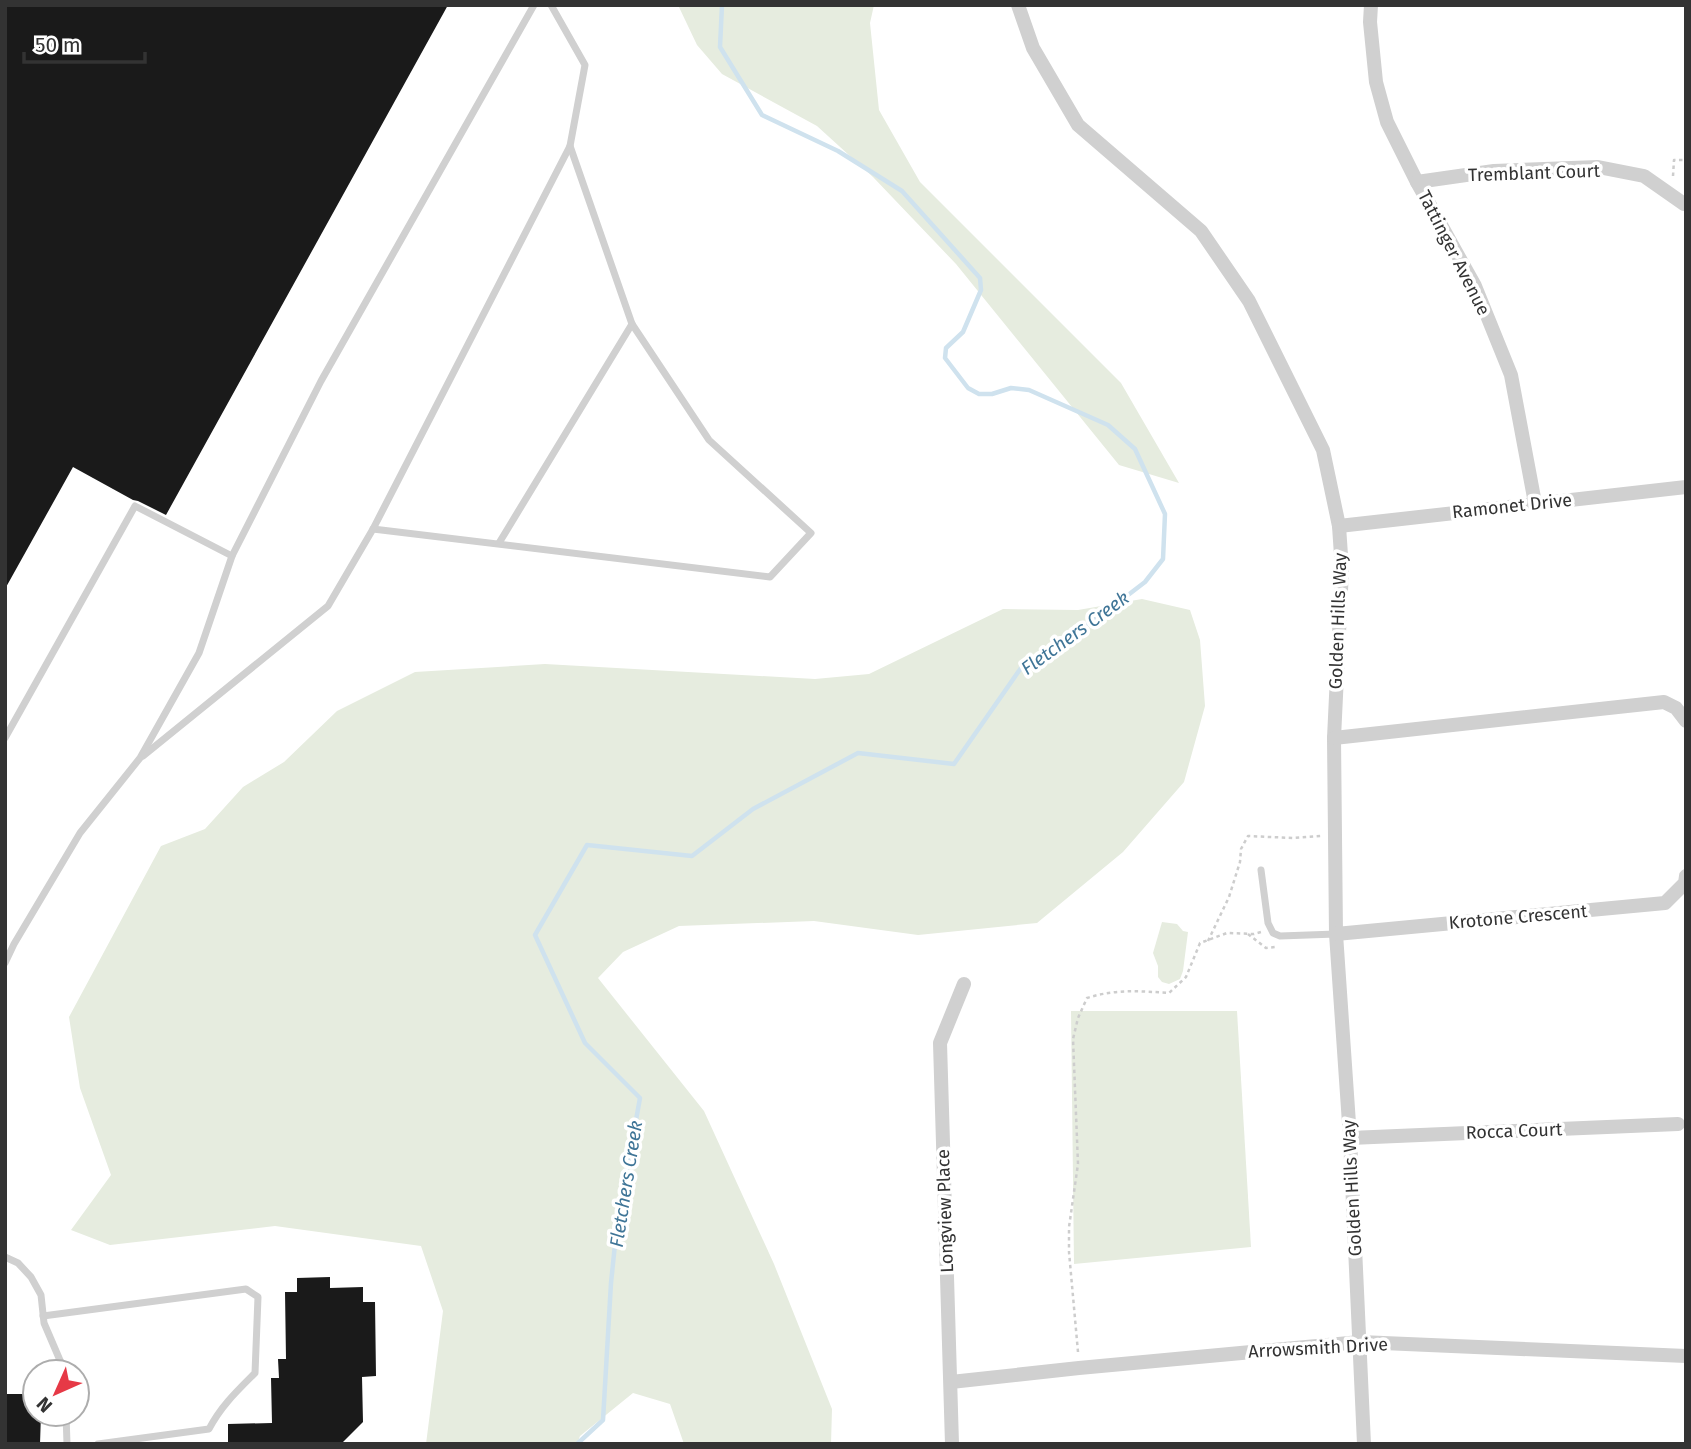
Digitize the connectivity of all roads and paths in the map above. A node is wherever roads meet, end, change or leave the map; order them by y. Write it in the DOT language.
graph roads {
  1 [pos="534,5"];
  2 [pos="551,5"];
  3 [pos="1018,5"];
  4 [pos="1371,5"];
  5 [pos="570,146"];
  6 [pos="1686,160"];
  7 [pos="1417,182"];
  8 [pos="1678,200"];
  9 [pos="632,324"];
  10 [pos="1686,486"];
  11 [pos="1535,503"];
  12 [pos="1339,526"];
  13 [pos="373,529"];
  14 [pos="499,543"];
  15 [pos="232,556"];
  16 [pos="1686,721"];
  17 [pos="5,738"];
  18 [pos="1334,738"];
  19 [pos="140,758"];
  20 [pos="1261,870"];
  21 [pos="1686,876"];
  22 [pos="1271,929"];
  23 [pos="1336,934"];
  24 [pos="5,963"];
  25 [pos="964,984"];
  26 [pos="1678,1124"];
  27 [pos="1350,1138"];
  28 [pos="5,1257"];
  29 [pos="43,1316"];
  30 [pos="1360,1342"];
  31 [pos="1686,1356"];
  32 [pos="59,1358"];
  33 [pos="1079,1368"];
  34 [pos="951,1382"];
  35 [pos="98,1444"];
  36 [pos="952,1444"];
  37 [pos="1364,1444"];
  1 -- 15 [label="lane"];
  2 -- 5 [label="lane"];
  3 -- 12 [label="street, Golden Hills Way"];
  4 -- 7 [label="street, Tattinger Avenue"];
  5 -- 9 [label="lane"];
  5 -- 13 [label="lane"];
  6 -- 8 [label="path"];
  7 -- 8 [label="street, Tremblant Court"];
  7 -- 11 [label="street, Tattinger Avenue"];
  9 -- 14 [label="lane"];
  9 -- 14 [label="lane"];
  10 -- 11 [label="street, Ramonet Drive"];
  11 -- 12 [label="street, Ramonet Drive"];
  12 -- 18 [label="street, Golden Hills Way"];
  13 -- 14 [label="lane"];
  13 -- 19 [label="lane"];
  15 -- 17 [label="lane"];
  15 -- 19 [label="lane"];
  16 -- 18 [label="street"];
  18 -- 23 [label="street, Golden Hills Way"];
  19 -- 24 [label="lane"];
  20 -- 22 [label="lane"];
  21 -- 23 [label="street, Krotone Crescent"];
  22 -- 23 [label="lane"];
  22 -- 33 [label="path"];
  23 -- 27 [label="street, Golden Hills Way"];
  25 -- 34 [label="street, Longview Place"];
  26 -- 27 [label="street, Rocca Court"];
  27 -- 30 [label="street, Golden Hills Way"];
  28 -- 29 [label="lane"];
  29 -- 32 [label="lane"];
  29 -- 35 [label="lane"];
  30 -- 31 [label="street, Arrowsmith Drive"];
  30 -- 33 [label="street, Arrowsmith Drive"];
  30 -- 37 [label="street, Golden Hills Way"];
  33 -- 34 [label="street, Arrowsmith Drive"];
  34 -- 36 [label="street, Longview Place"];
}
